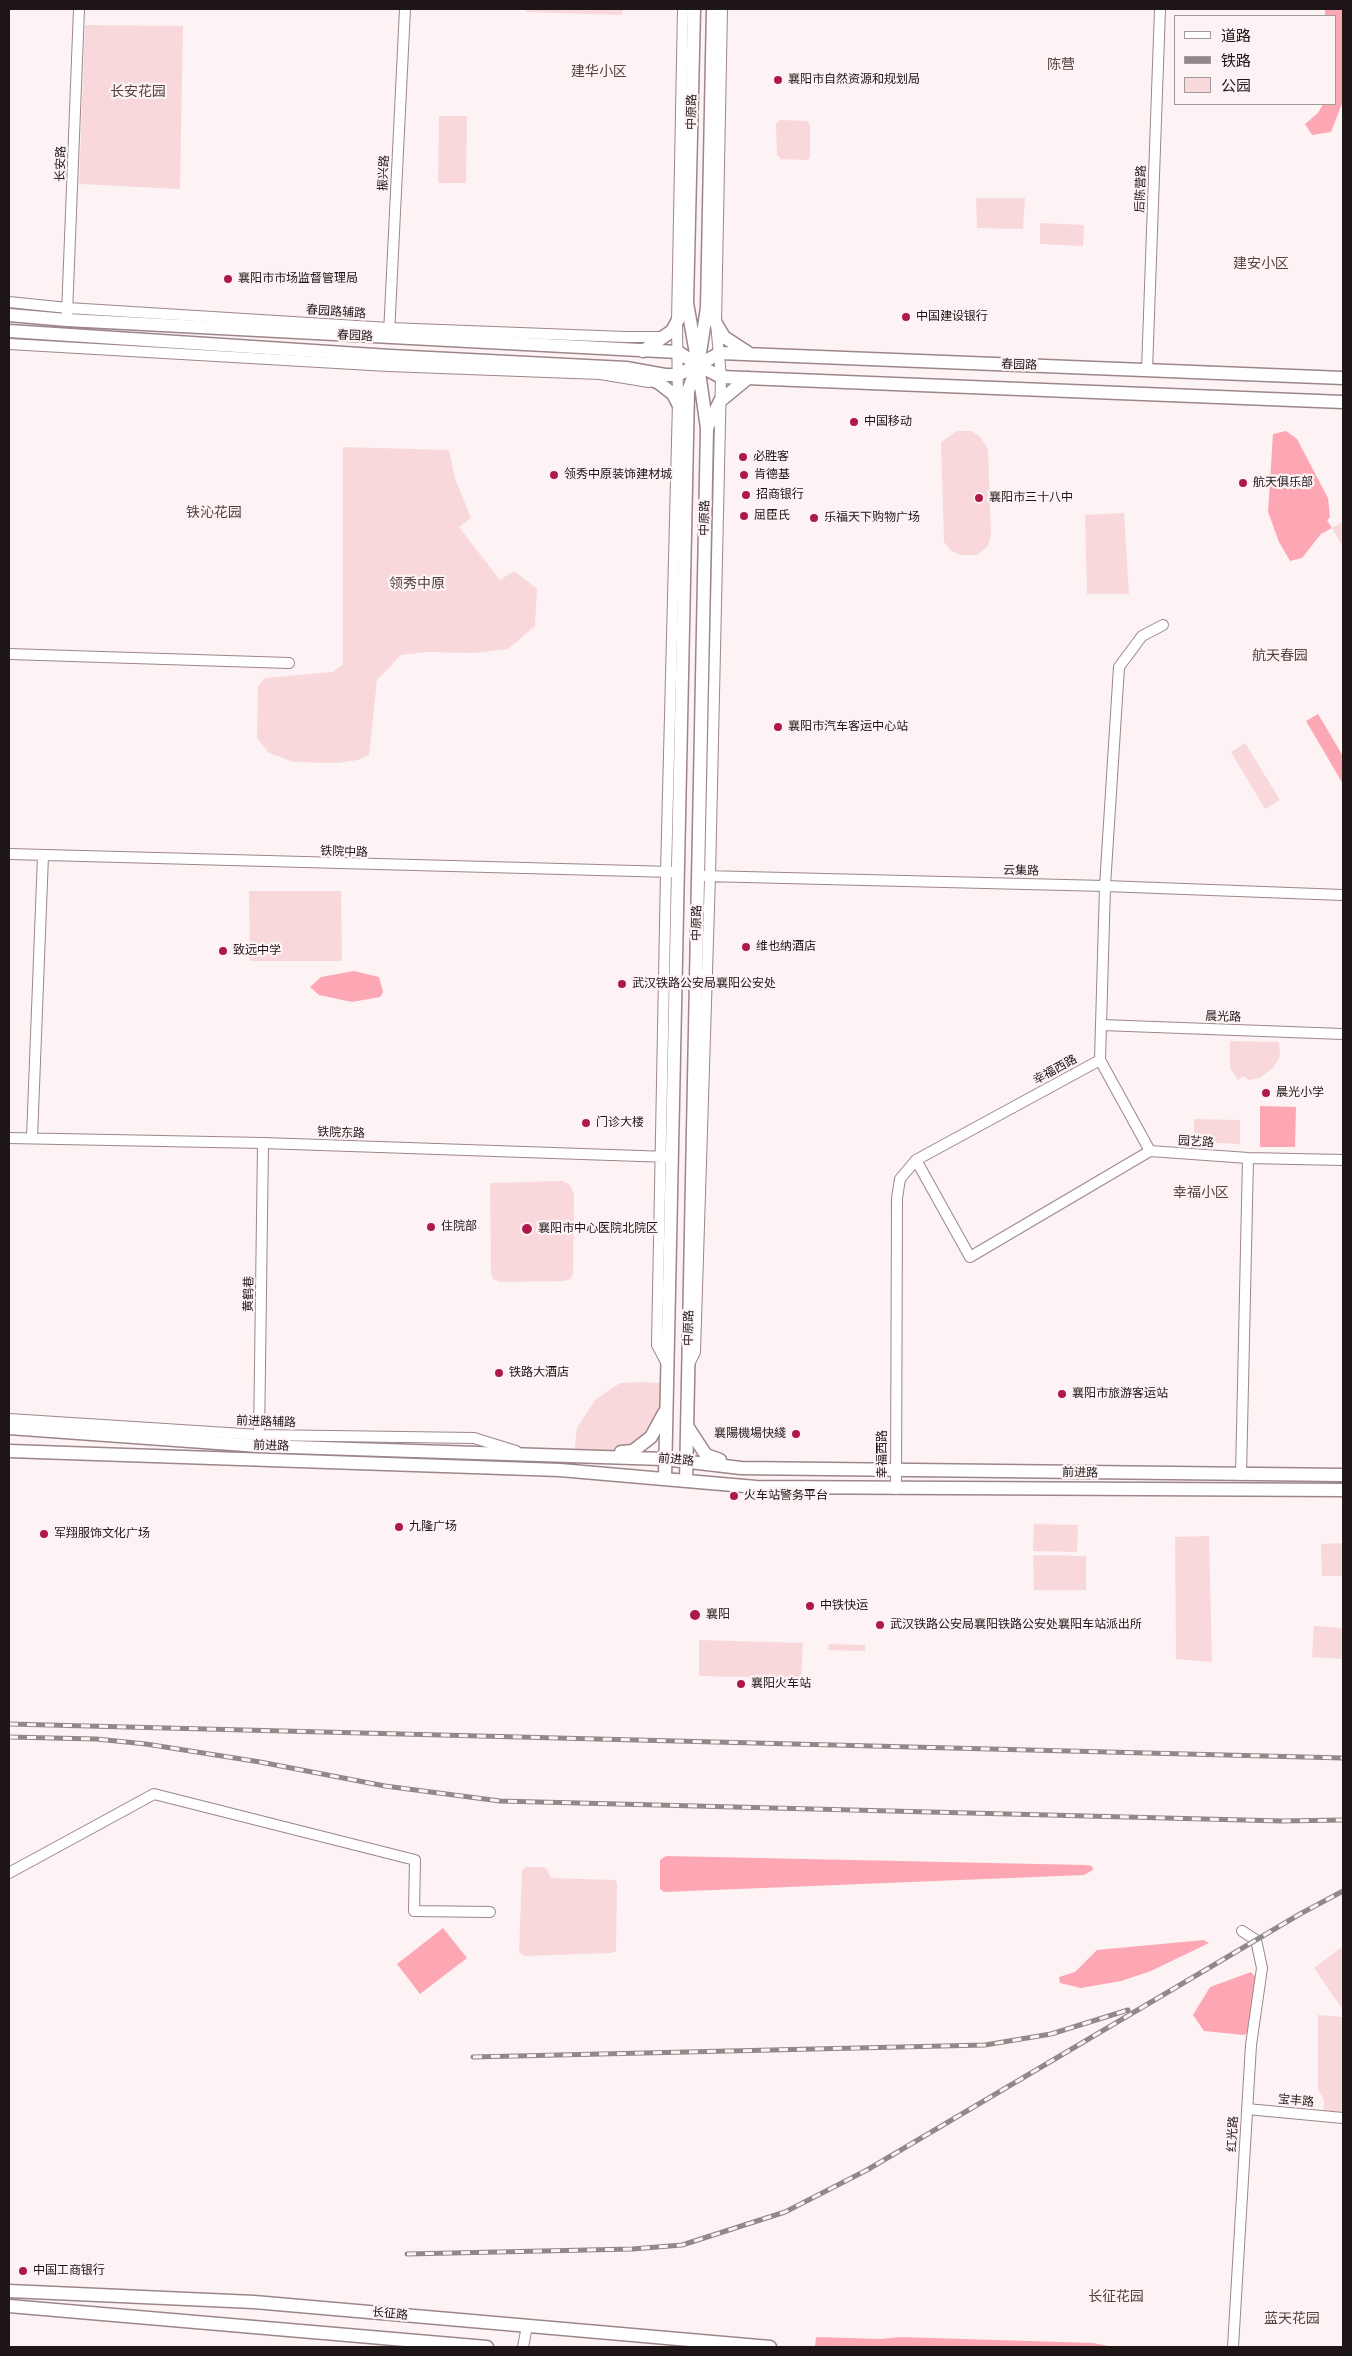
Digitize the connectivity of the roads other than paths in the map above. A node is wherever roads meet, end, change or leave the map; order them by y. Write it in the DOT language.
graph roads {
  1 [pos="79,9"];
  2 [pos="405,9"];
  3 [pos="683,9"];
  4 [pos="694,9"];
  5 [pos="713,9"];
  6 [pos="722,9"];
  7 [pos="1160,9"];
  8 [pos="9,302"];
  9 [pos="688,303"];
  10 [pos="707,308"];
  11 [pos="67,314"];
  12 [pos="9,315"];
  13 [pos="677,322"];
  14 [pos="716,323"];
  15 [pos="9,331"];
  16 [pos="389,333"];
  17 [pos="663,337"];
  18 [pos="9,344"];
  19 [pos="643,350"];
  20 [pos="678,352"];
  21 [pos="720,353"];
  22 [pos="750,354"];
  23 [pos="698,365"];
  24 [pos="626,368"];
  25 [pos="1147,370"];
  26 [pos="677,375"];
  27 [pos="721,377"];
  28 [pos="748,378"];
  29 [pos="1343,378"];
  30 [pos="659,384"];
  31 [pos="720,401"];
  32 [pos="678,402"];
  33 [pos="1343,402"];
  34 [pos="688,422"];
  35 [pos="707,428"];
  36 [pos="1163,625"];
  37 [pos="9,654"];
  38 [pos="289,663"];
  39 [pos="9,854"];
  40 [pos="43,856"];
  41 [pos="666,872"];
  42 [pos="679,873"];
  43 [pos="704,876"];
  44 [pos="1105,886"];
  45 [pos="1343,895"];
  46 [pos="1101,1025"];
  47 [pos="1343,1034"];
  48 [pos="1100,1060"];
  49 [pos="9,1138"];
  50 [pos="32,1138"];
  51 [pos="263,1143"];
  52 [pos="1150,1151"];
  53 [pos="667,1157"];
  54 [pos="1248,1158"];
  55 [pos="916,1160"];
  56 [pos="1343,1160"];
  57 [pos="666,1411"];
  58 [pos="9,1419"];
  59 [pos="687,1426"];
  60 [pos="9,1428"];
  61 [pos="259,1440"];
  62 [pos="9,1451"];
  63 [pos="591,1455"];
  64 [pos="664,1459"];
  65 [pos="686,1461"];
  66 [pos="742,1468"];
  67 [pos="896,1471"];
  68 [pos="1241,1475"];
  69 [pos="1343,1475"];
  70 [pos="665,1479"];
  71 [pos="686,1481"];
  72 [pos="896,1489"];
  73 [pos="1343,1490"];
  74 [pos="9,1873"];
  75 [pos="490,1912"];
  76 [pos="1242,1931"];
  77 [pos="1247,2109"];
  78 [pos="1343,2118"];
  79 [pos="9,2291"];
  80 [pos="9,2306"];
  81 [pos="527,2326"];
  82 [pos="487,2347"];
  83 [pos="524,2347"];
  84 [pos="770,2347"];
  85 [pos="1233,2347"];
  1 -- 11 [label="street, 长安路"];
  2 -- 16 [label="street, 振兴路"];
  3 -- 13 [label="street"];
  4 -- 9 [label="main road, 中原路"];
  5 -- 10 [label="main road, 中原路"];
  6 -- 14 [label="street"];
  7 -- 25 [label="street, 后陈营路"];
  8 -- 11 [label="street"];
  9 -- 13 [label="main road"];
  9 -- 23 [label="main road, 中原路"];
  10 -- 14 [label="main road"];
  10 -- 23 [label="main road, 中原路"];
  11 -- 12 [label="main road, 春园路"];
  11 -- 16 [label="main road, 春园路"];
  13 -- 17 [label="main road"];
  13 -- 20 [label="street"];
  14 -- 21 [label="street"];
  14 -- 22 [label="main road"];
  15 -- 24 [label="main road, 春园路"];
  16 -- 17 [label="street"];
  16 -- 19 [label="main road, 春园路"];
  17 -- 19 [label="main road"];
  18 -- 30 [label="street"];
  19 -- 20 [label="main road, 春园路"];
  20 -- 23 [label="main road, 春园路"];
  20 -- 26 [label="street"];
  21 -- 22 [label="main road, 春园路"];
  21 -- 23 [label="main road"];
  21 -- 27 [label="street"];
  22 -- 25 [label="main road, 春园路"];
  23 -- 26 [label="main road"];
  23 -- 27 [label="main road, 春园路"];
  23 -- 34 [label="main road, 中原路"];
  23 -- 35 [label="main road, 中原路"];
  24 -- 26 [label="main road, 春园路"];
  24 -- 30 [label="main road"];
  25 -- 29 [label="main road, 春园路"];
  26 -- 32 [label="street"];
  27 -- 28 [label="main road, 春园路"];
  27 -- 31 [label="street"];
  28 -- 31 [label="main road"];
  28 -- 33 [label="main road, 春园路"];
  30 -- 32 [label="main road"];
  31 -- 35 [label="main road"];
  31 -- 43 [label="street"];
  32 -- 34 [label="main road"];
  32 -- 41 [label="street"];
  34 -- 42 [label="main road, 中原路"];
  35 -- 43 [label="main road, 中原路"];
  36 -- 44 [label="street"];
  37 -- 38 [label="street"];
  39 -- 40 [label="street, 铁院中路"];
  40 -- 41 [label="street, 铁院中路"];
  40 -- 50 [label="street"];
  41 -- 42 [label="street, 铁院中路"];
  41 -- 53 [label="street"];
  42 -- 53 [label="main road, 中原路"];
  43 -- 44 [label="street, 云集路"];
  43 -- 59 [label="main road, 中原路"];
  44 -- 45 [label="street, 云集路"];
  44 -- 46 [label="street"];
  46 -- 47 [label="street, 晨光路"];
  46 -- 48 [label="street"];
  48 -- 52 [label="street"];
  48 -- 55 [label="street, 幸福西路"];
  49 -- 50 [label="street, 铁院东路"];
  50 -- 51 [label="street, 铁院东路"];
  51 -- 53 [label="street, 铁院东路"];
  51 -- 61 [label="street, 黄鹤巷"];
  52 -- 54 [label="street, 园艺路"];
  52 -- 55 [label="street"];
  53 -- 57 [label="main road, 中原路"];
  54 -- 56 [label="street, 园艺路"];
  54 -- 68 [label="street"];
  55 -- 67 [label="street, 幸福西路"];
  57 -- 63 [label="main road"];
  57 -- 64 [label="main road, 中原路"];
  58 -- 61 [label="street, 前进路辅路"];
  59 -- 65 [label="main road, 中原路"];
  59 -- 66 [label="main road"];
  60 -- 61 [label="main road, 前进路"];
  61 -- 63 [label="main road, 前进路"];
  62 -- 70 [label="main road, 前进路"];
  63 -- 64 [label="main road, 前进路"];
  64 -- 65 [label="main road, 前进路"];
  64 -- 70 [label="main road, 中原路"];
  65 -- 66 [label="main road, 前进路"];
  65 -- 71 [label="main road, 中原路"];
  66 -- 67 [label="main road, 前进路"];
  67 -- 68 [label="main road, 前进路"];
  67 -- 72 [label="street, 幸福西路"];
  68 -- 69 [label="main road, 前进路"];
  70 -- 71 [label="main road, 前进路"];
  71 -- 72 [label="main road, 前进路"];
  72 -- 73 [label="main road, 前进路"];
  74 -- 75 [label="street"];
  76 -- 77 [label="street, 红光路"];
  77 -- 78 [label="street, 宝丰路"];
  77 -- 85 [label="street, 红光路"];
  79 -- 81 [label="main road, 长征路"];
  80 -- 82 [label="main road, 长征路"];
  81 -- 83 [label="street"];
  81 -- 84 [label="main road, 长征路"];
}
